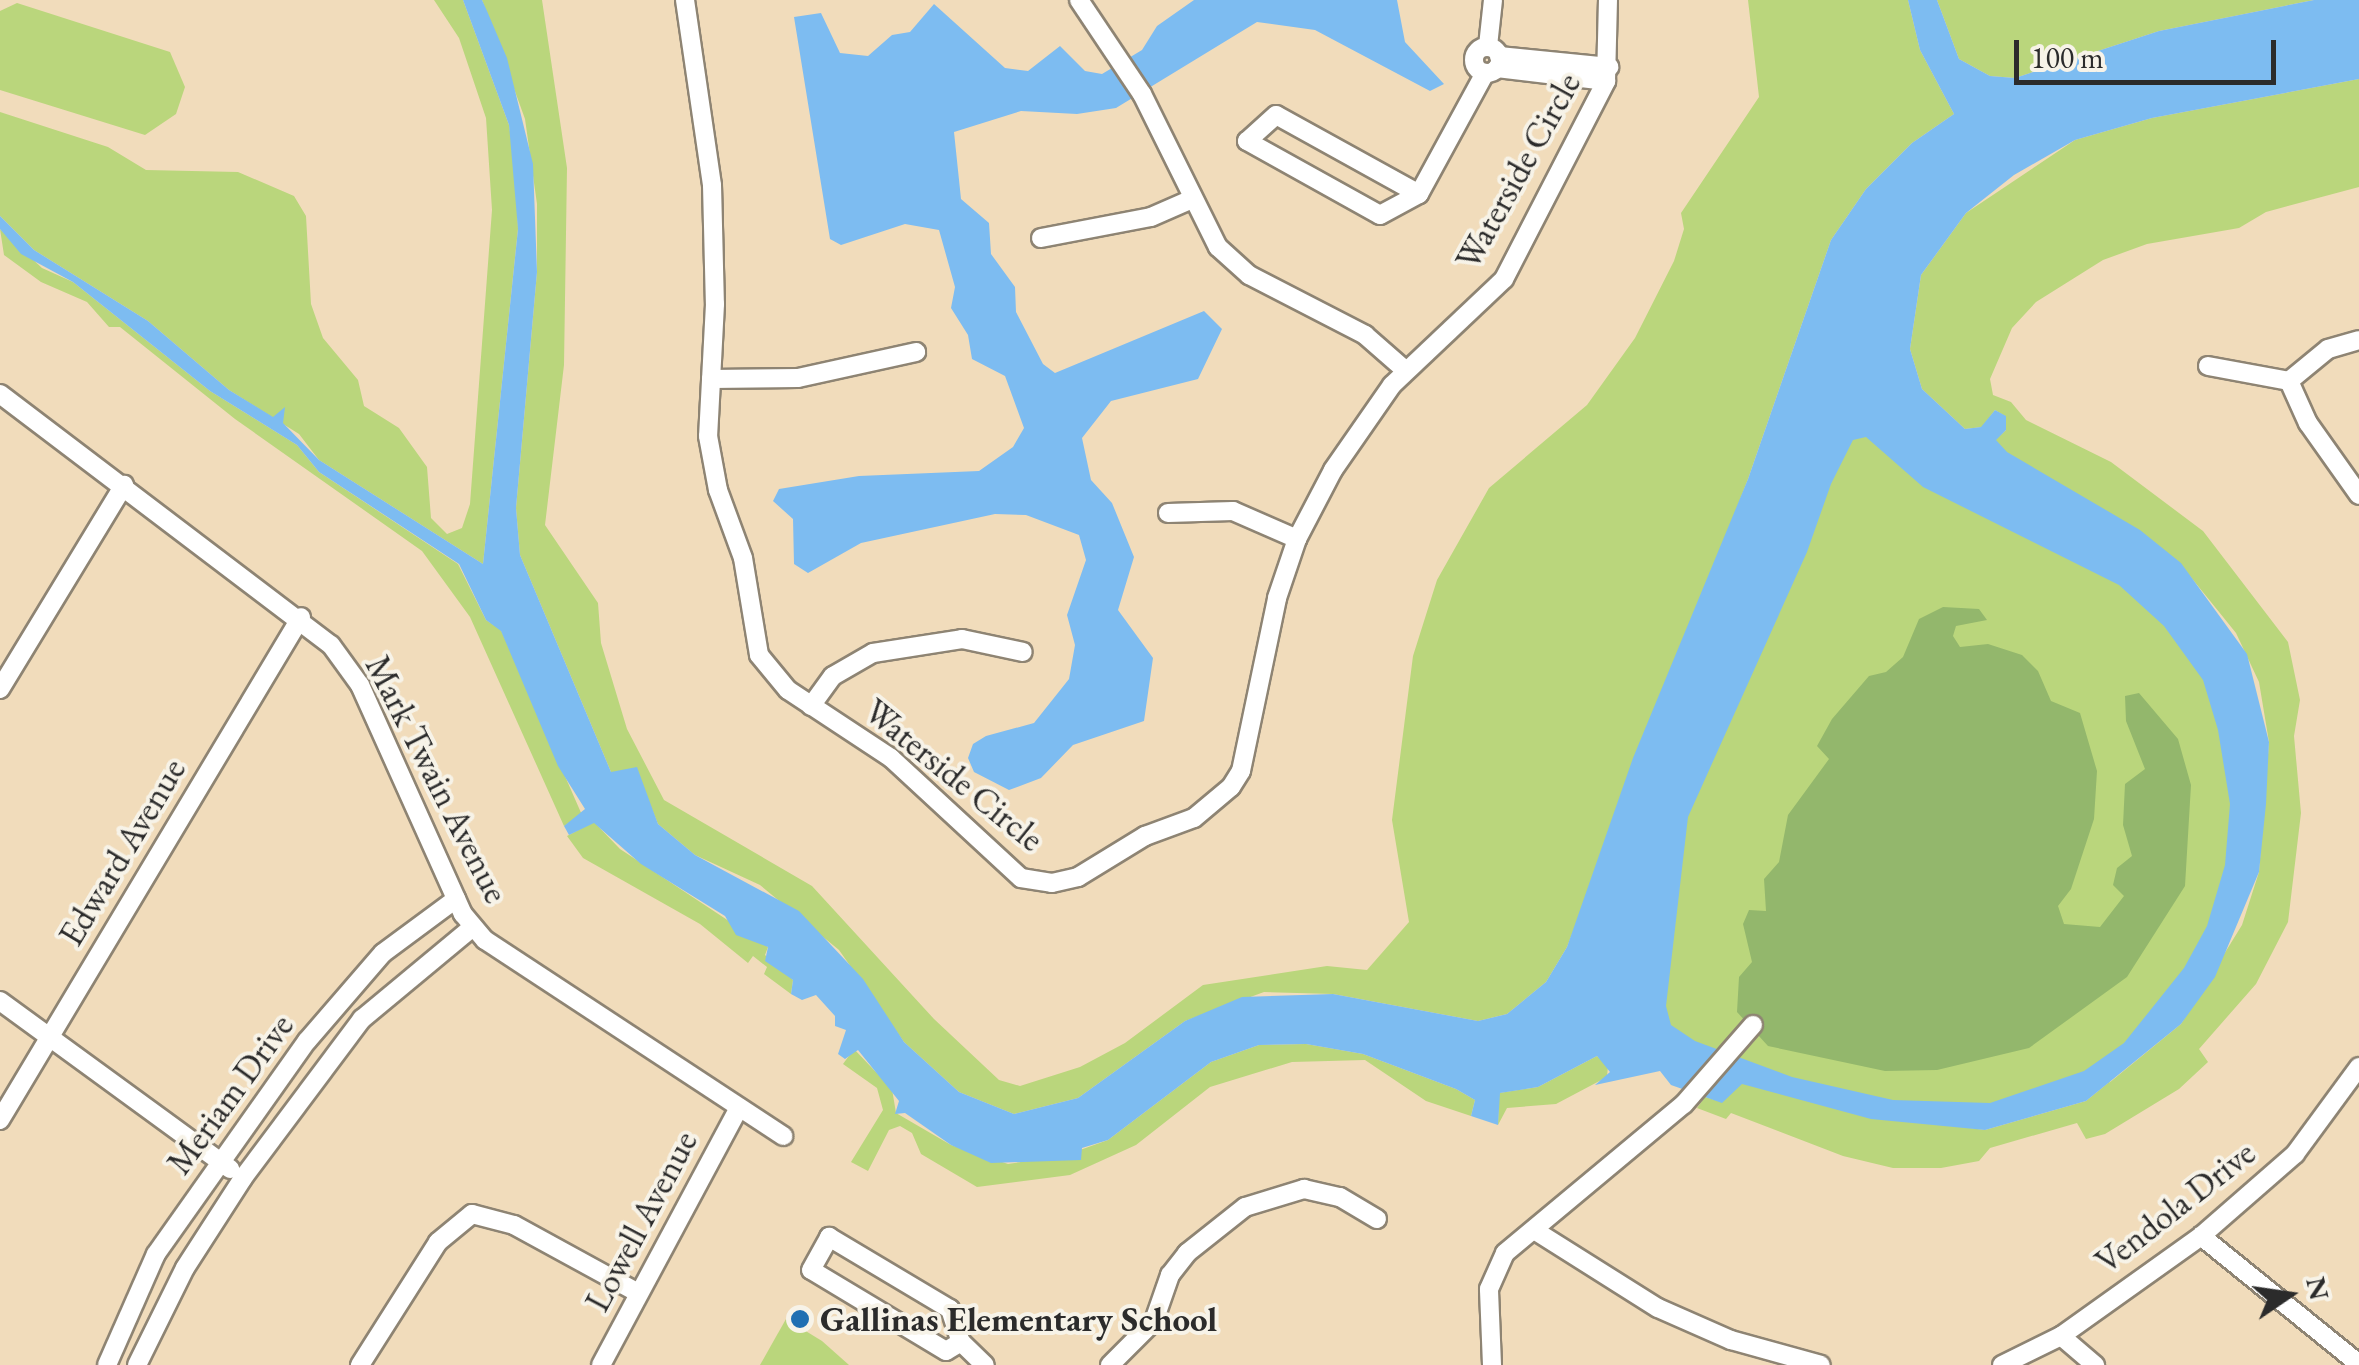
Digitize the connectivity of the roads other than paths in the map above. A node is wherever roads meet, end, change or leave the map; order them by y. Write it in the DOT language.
graph roads {
  1 [pos="685,0"];
  2 [pos="1493,0"];
  3 [pos="1608,0"];
  4 [pos="1082,1"];
  5 [pos="1492,61"];
  6 [pos="1608,74"];
  7 [pos="1419,194"];
  8 [pos="1192,199"];
  9 [pos="1041,238"];
  10 [pos="2359,340"];
  11 [pos="916,352"];
  12 [pos="2208,366"];
  13 [pos="1404,370"];
  14 [pos="711,380"];
  15 [pos="2289,381"];
  16 [pos="0,394"];
  17 [pos="124,486"];
  18 [pos="2359,495"];
  19 [pos="1168,513"];
  20 [pos="1297,540"];
  21 [pos="301,618"];
  22 [pos="1022,652"];
  23 [pos="0,689"];
  24 [pos="811,706"];
  25 [pos="456,899"];
  26 [pos="474,926"];
  27 [pos="0,1001"];
  28 [pos="1754,1024"];
  29 [pos="50,1033"];
  30 [pos="2359,1068"];
  31 [pos="739,1108"];
  32 [pos="0,1120"];
  33 [pos="783,1136"];
  34 [pos="220,1162"];
  35 [pos="242,1178"];
  36 [pos="1377,1219"];
  37 [pos="1534,1230"];
  38 [pos="2201,1236"];
  39 [pos="638,1294"];
  40 [pos="2061,1336"];
  41 [pos="961,1342"];
  42 [pos="2359,1364"];
  43 [pos="107,1365"];
  44 [pos="137,1365"];
  45 [pos="360,1365"];
  46 [pos="601,1365"];
  47 [pos="985,1365"];
  48 [pos="1110,1365"];
  49 [pos="1492,1365"];
  50 [pos="1821,1365"];
  51 [pos="2002,1365"];
  52 [pos="2095,1365"];
  1 -- 14 [label="street, Waterside Circle"];
  2 -- 5 [label="street"];
  3 -- 6 [label="street, Waterside Circle"];
  4 -- 8 [label="street"];
  5 -- 6 [label="street"];
  5 -- 7 [label="street"];
  6 -- 13 [label="street, Waterside Circle"];
  7 -- 7 [label="street"];
  8 -- 9 [label="street"];
  8 -- 13 [label="street"];
  10 -- 15 [label="street"];
  11 -- 14 [label="street"];
  12 -- 15 [label="street"];
  13 -- 20 [label="street, Waterside Circle"];
  14 -- 24 [label="street, Waterside Circle"];
  15 -- 18 [label="street"];
  16 -- 17 [label="street, Mark Twain Avenue"];
  17 -- 21 [label="street, Mark Twain Avenue"];
  17 -- 23 [label="street"];
  19 -- 20 [label="street"];
  20 -- 24 [label="street, Waterside Circle"];
  21 -- 25 [label="street, Mark Twain Avenue"];
  21 -- 29 [label="street, Edward Avenue"];
  22 -- 24 [label="street"];
  25 -- 26 [label="street, Mark Twain Avenue"];
  25 -- 34 [label="street, Meriam Drive"];
  26 -- 31 [label="street, Mark Twain Avenue"];
  26 -- 35 [label="street, Meriam Drive"];
  27 -- 29 [label="street"];
  28 -- 37 [label="street"];
  29 -- 32 [label="street, Edward Avenue"];
  29 -- 34 [label="street"];
  30 -- 38 [label="street, Vendola Drive"];
  31 -- 33 [label="street, Mark Twain Avenue"];
  31 -- 39 [label="street, Lowell Avenue"];
  34 -- 35 [label="street"];
  34 -- 43 [label="street, Meriam Drive"];
  35 -- 44 [label="street, Meriam Drive"];
  36 -- 48 [label="street"];
  37 -- 49 [label="street"];
  37 -- 50 [label="street"];
  38 -- 40 [label="street, Vendola Drive"];
  38 -- 42 [label="street"];
  39 -- 45 [label="street"];
  39 -- 46 [label="street, Lowell Avenue"];
  40 -- 51 [label="street, Vendola Drive"];
  40 -- 52 [label="street"];
  41 -- 41 [label="street"];
  41 -- 47 [label="street"];
}
